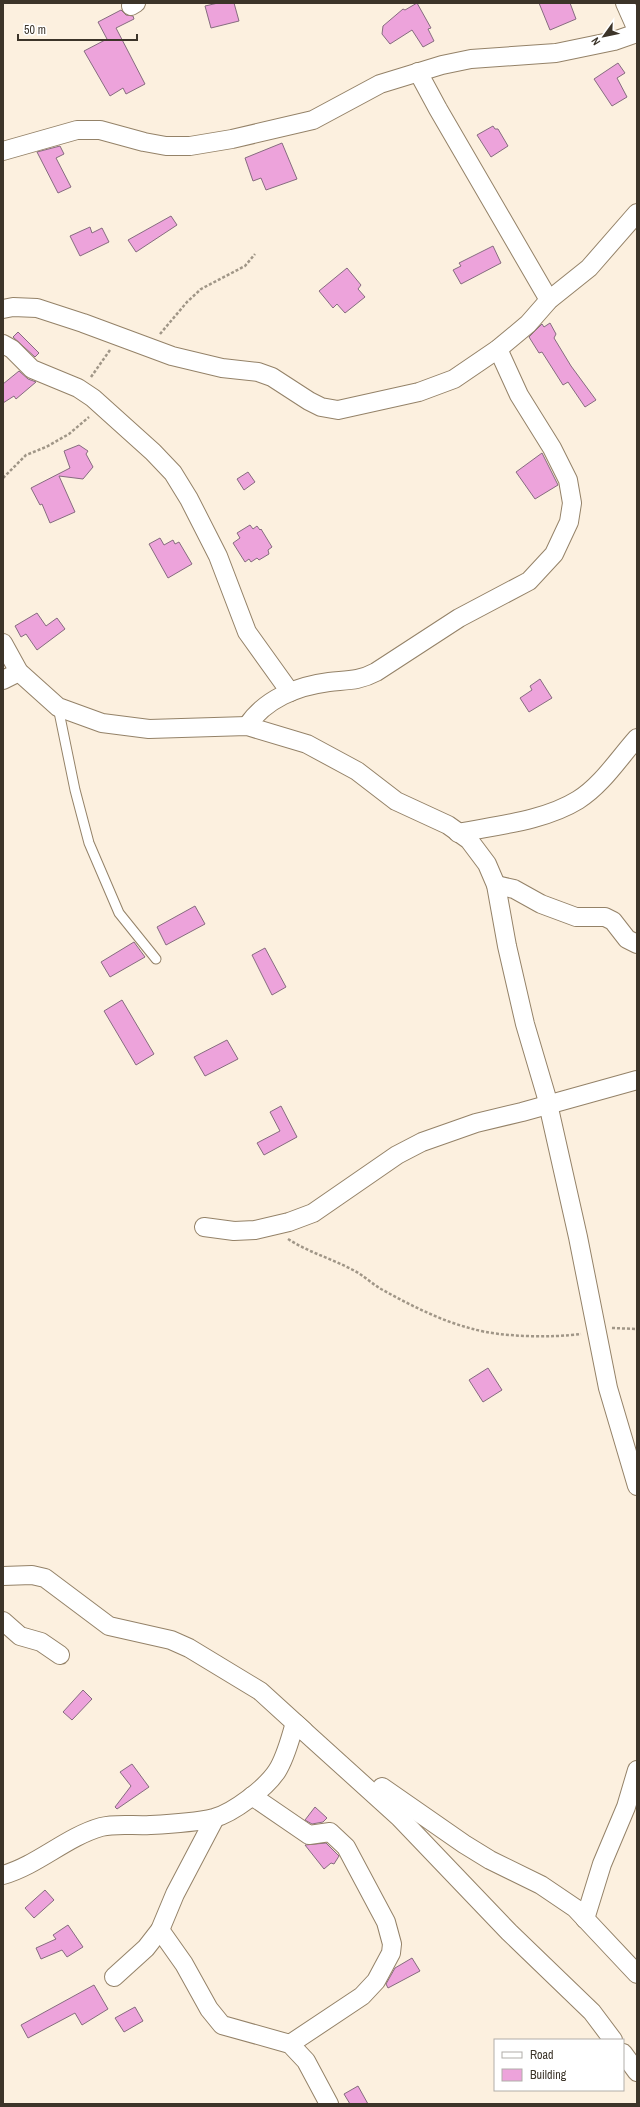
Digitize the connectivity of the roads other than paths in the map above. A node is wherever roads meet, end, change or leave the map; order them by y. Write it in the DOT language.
graph roads {
  1 [pos="625,3"];
  2 [pos="637,30"];
  3 [pos="637,33"];
  4 [pos="418,72"];
  5 [pos="3,151"];
  6 [pos="637,213"];
  7 [pos="549,300"];
  8 [pos="3,309"];
  9 [pos="3,344"];
  10 [pos="498,349"];
  11 [pos="3,643"];
  12 [pos="19,672"];
  13 [pos="3,680"];
  14 [pos="290,692"];
  15 [pos="58,707"];
  16 [pos="247,726"];
  17 [pos="637,738"];
  18 [pos="458,833"];
  19 [pos="496,885"];
  20 [pos="637,944"];
  21 [pos="156,959"];
  22 [pos="637,1080"];
  23 [pos="548,1104"];
  24 [pos="204,1227"];
  25 [pos="637,1486"];
  26 [pos="3,1576"];
  27 [pos="3,1621"];
  28 [pos="60,1655"];
  29 [pos="300,1727"];
  30 [pos="637,1770"];
  31 [pos="252,1796"];
  32 [pos="215,1818"];
  33 [pos="3,1875"];
  34 [pos="586,1920"];
  35 [pos="160,1930"];
  36 [pos="637,1974"];
  37 [pos="114,1977"];
  38 [pos="612,2039"];
  39 [pos="290,2044"];
  40 [pos="624,2054"];
  41 [pos="637,2072"];
  42 [pos="329,2104"];
  1 -- 2 [label="street"];
  3 -- 4 [label="street"];
  4 -- 5 [label="street"];
  4 -- 7 [label="street"];
  6 -- 7 [label="street"];
  7 -- 10 [label="street"];
  8 -- 10 [label="street"];
  9 -- 14 [label="street"];
  10 -- 14 [label="street"];
  11 -- 12 [label="street"];
  12 -- 13 [label="street"];
  12 -- 15 [label="street"];
  14 -- 16 [label="street"];
  15 -- 16 [label="street"];
  15 -- 21 [label="lane"];
  16 -- 18 [label="street"];
  17 -- 18 [label="street"];
  18 -- 19 [label="street"];
  19 -- 20 [label="street"];
  19 -- 23 [label="street"];
  22 -- 23 [label="street"];
  23 -- 24 [label="street"];
  23 -- 25 [label="street"];
  26 -- 29 [label="street"];
  27 -- 28 [label="street"];
  29 -- 31 [label="street"];
  29 -- 34 [label="street"];
  29 -- 38 [label="street"];
  30 -- 34 [label="street"];
  31 -- 32 [label="street"];
  31 -- 39 [label="street"];
  32 -- 33 [label="street"];
  32 -- 35 [label="street"];
  34 -- 36 [label="street"];
  35 -- 37 [label="street"];
  35 -- 39 [label="street"];
  39 -- 42 [label="street"];
  40 -- 41 [label="street"];
}
